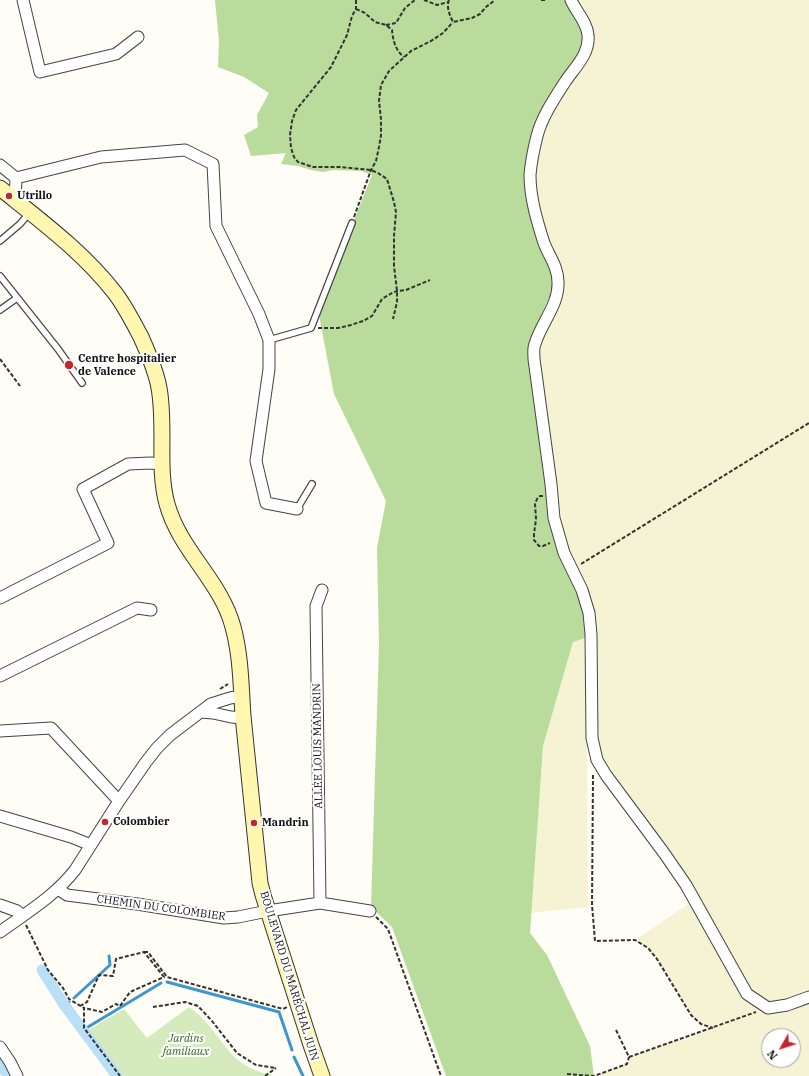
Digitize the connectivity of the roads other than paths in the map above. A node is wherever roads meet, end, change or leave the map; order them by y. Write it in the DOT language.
graph roads {
  1 [pos="23,0"];
  2 [pos="571,0"];
  3 [pos="138,37"];
  4 [pos="0,165"];
  5 [pos="16,178"];
  6 [pos="0,188"];
  7 [pos="15,201"];
  8 [pos="30,212"];
  9 [pos="352,223"];
  10 [pos="0,241"];
  11 [pos="0,276"];
  12 [pos="17,298"];
  13 [pos="0,310"];
  14 [pos="269,340"];
  15 [pos="82,383"];
  16 [pos="162,464"];
  17 [pos="312,484"];
  18 [pos="297,509"];
  19 [pos="322,590"];
  20 [pos="0,598"];
  21 [pos="151,610"];
  22 [pos="0,676"];
  23 [pos="242,696"];
  24 [pos="200,712"];
  25 [pos="244,718"];
  26 [pos="0,731"];
  27 [pos="118,801"];
  28 [pos="0,816"];
  29 [pos="91,845"];
  30 [pos="58,889"];
  31 [pos="320,902"];
  32 [pos="0,905"];
  33 [pos="268,911"];
  34 [pos="370,911"];
  35 [pos="22,916"];
  36 [pos="0,932"];
  37 [pos="809,997"];
  38 [pos="0,1047"];
  39 [pos="17,1076"];
  40 [pos="322,1076"];
  1 -- 3 [label="street"];
  2 -- 37 [label="street"];
  4 -- 5 [label="street"];
  5 -- 7 [label="street"];
  5 -- 14 [label="street"];
  6 -- 7 [label="main road, BOULEVARD DU MARÉCHAL JUIN"];
  7 -- 8 [label="main road, BOULEVARD DU MARÉCHAL JUIN"];
  8 -- 10 [label="lane"];
  8 -- 16 [label="main road, BOULEVARD DU MARÉCHAL JUIN"];
  9 -- 14 [label="lane"];
  11 -- 12 [label="lane"];
  12 -- 13 [label="lane"];
  12 -- 15 [label="lane"];
  14 -- 18 [label="street"];
  16 -- 20 [label="street"];
  16 -- 23 [label="main road, BOULEVARD DU MARÉCHAL JUIN"];
  17 -- 18 [label="lane"];
  19 -- 31 [label="street, ALLÉE LOUIS MANDRIN"];
  21 -- 22 [label="street"];
  23 -- 24 [label="street"];
  23 -- 25 [label="main road, BOULEVARD DU MARÉCHAL JUIN"];
  24 -- 25 [label="street"];
  24 -- 27 [label="street"];
  25 -- 33 [label="main road, BOULEVARD DU MARÉCHAL JUIN"];
  26 -- 27 [label="street"];
  27 -- 29 [label="street"];
  28 -- 29 [label="street"];
  29 -- 30 [label="street"];
  30 -- 33 [label="street, CHEMIN DU COLOMBIER"];
  30 -- 35 [label="street"];
  31 -- 33 [label="street, CHEMIN DU COLOMBIER"];
  31 -- 34 [label="street, CHEMIN DU COLOMBIER"];
  32 -- 35 [label="street"];
  33 -- 40 [label="main road, BOULEVARD DU MARÉCHAL JUIN"];
  35 -- 36 [label="street"];
  38 -- 39 [label="street"];
}
